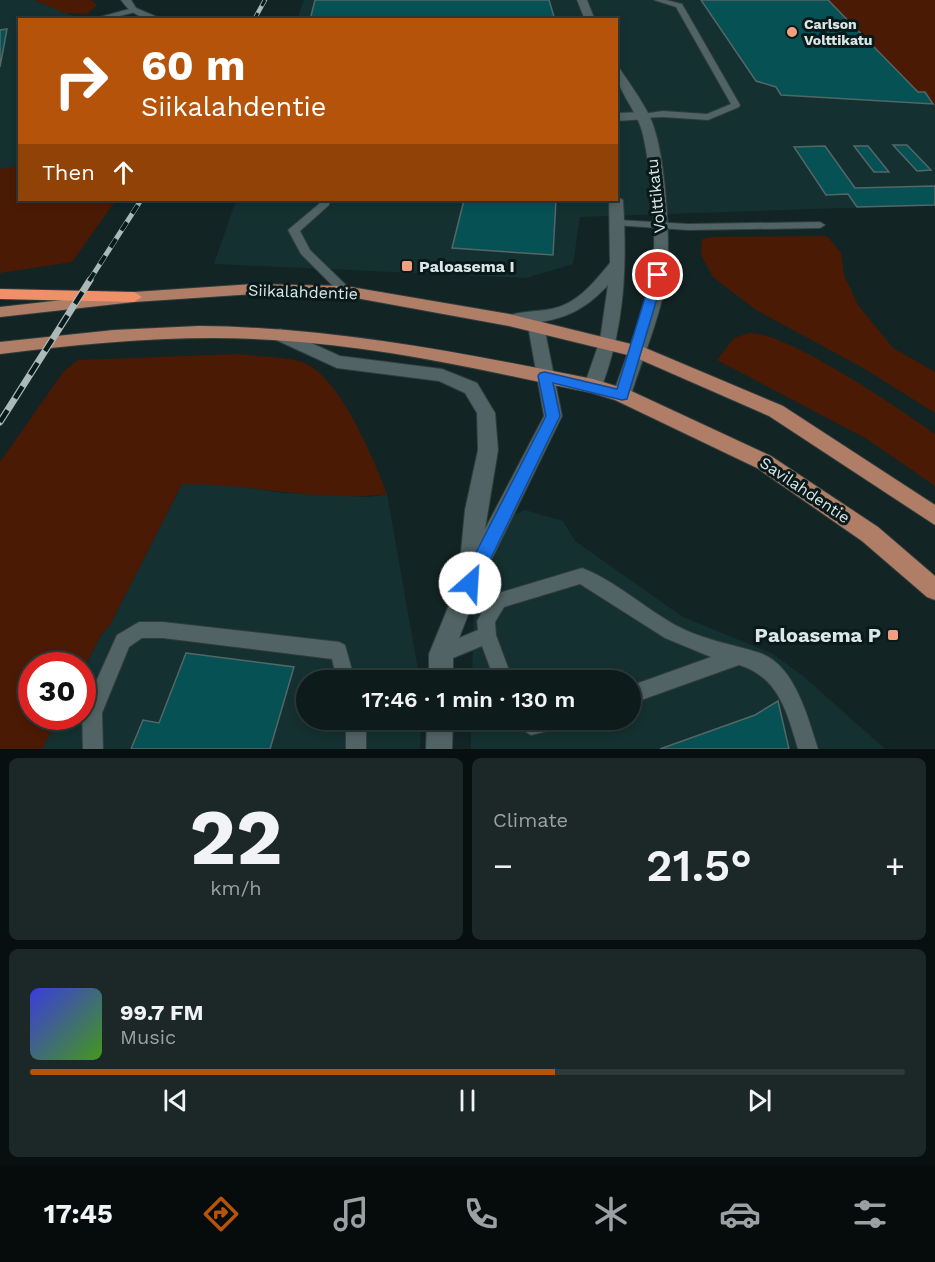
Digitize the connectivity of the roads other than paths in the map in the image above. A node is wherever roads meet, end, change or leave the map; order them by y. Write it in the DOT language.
graph roads {
  1 [pos="126,0"];
  2 [pos="582,0"];
  3 [pos="658,0"];
  4 [pos="132,10"];
  5 [pos="100,18"];
  6 [pos="154,18"];
  7 [pos="589,18"];
  8 [pos="618,74"];
  9 [pos="644,116"];
  10 [pos="618,117"];
  11 [pos="616,201"];
  12 [pos="325,202"];
  13 [pos="618,223"];
  14 [pos="661,225"];
  15 [pos="820,225"];
  16 [pos="616,266"];
  17 [pos="345,291"];
  18 [pos="0,294"];
  19 [pos="134,297"];
  20 [pos="0,312"];
  21 [pos="509,320"];
  22 [pos="536,326"];
  23 [pos="280,335"];
  24 [pos="609,345"];
  25 [pos="0,348"];
  26 [pos="637,351"];
  27 [pos="545,376"];
  28 [pos="593,386"];
  29 [pos="622,395"];
  30 [pos="935,516"];
  31 [pos="470,583"];
  32 [pos="935,590"];
  33 [pos="487,635"];
  34 [pos="441,654"];
  35 [pos="739,656"];
  36 [pos="343,670"];
  37 [pos="441,670"];
  38 [pos="500,670"];
  39 [pos="641,690"];
  40 [pos="356,730"];
  41 [pos="440,730"];
  42 [pos="93,749"];
  43 [pos="356,749"];
  44 [pos="439,749"];
  45 [pos="808,749"];
  1 -- 4 [label="main road"];
  2 -- 7 [label="main road"];
  3 -- 9 [label="lane"];
  4 -- 5 [label="lane"];
  4 -- 6 [label="main road"];
  8 -- 9 [label="main road, Volttikatu"];
  9 -- 10 [label="main road"];
  9 -- 14 [label="main road, Volttikatu"];
  11 -- 13 [label="main road"];
  12 -- 17 [label="lane"];
  13 -- 14 [label="lane"];
  13 -- 16 [label="main road"];
  14 -- 15 [label="lane"];
  14 -- 26 [label="main road, Volttikatu"];
  16 -- 21 [label="main road"];
  16 -- 24 [label="main road"];
  17 -- 19 [label="main road, Siikalahdentie"];
  17 -- 21 [label="main road, Siikalahdentie"];
  18 -- 19 [label="highway"];
  19 -- 20 [label="main road, Siikalahdentie"];
  21 -- 22 [label="main road, Siikalahdentie"];
  22 -- 24 [label="main road, Siikalahdentie"];
  22 -- 27 [label="main road"];
  23 -- 25 [label="main road"];
  23 -- 27 [label="main road"];
  23 -- 31 [label="main road"];
  24 -- 26 [label="main road, Siikalahdentie"];
  24 -- 28 [label="main road"];
  26 -- 29 [label="main road, Volttikatu"];
  26 -- 30 [label="main road"];
  27 -- 28 [label="main road"];
  27 -- 31 [label="main road"];
  28 -- 29 [label="main road, Savilahdentie"];
  29 -- 32 [label="main road, Savilahdentie"];
  31 -- 34 [label="main road"];
  33 -- 34 [label="lane"];
  33 -- 35 [label="lane"];
  33 -- 38 [label="lane"];
  34 -- 37 [label="main road"];
  35 -- 39 [label="lane"];
  35 -- 45 [label="lane"];
  36 -- 42 [label="lane"];
  40 -- 43 [label="lane"];
  41 -- 44 [label="main road"];
}
